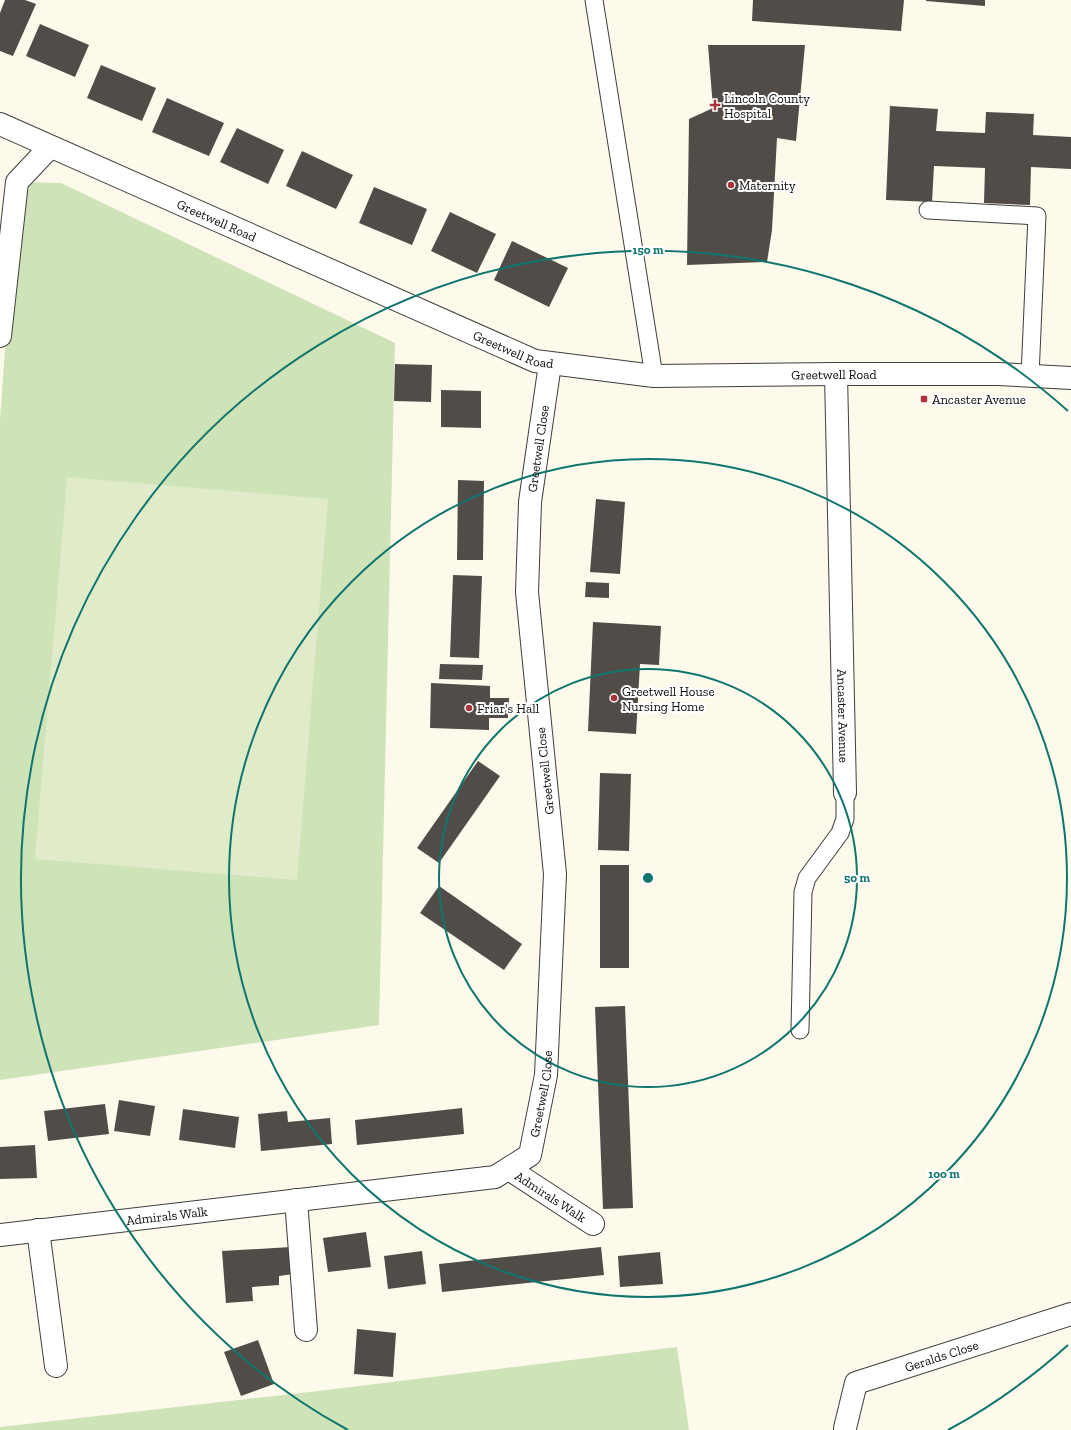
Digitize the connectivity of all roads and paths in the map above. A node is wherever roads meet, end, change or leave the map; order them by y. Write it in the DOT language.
graph roads {
  1 [pos="594,0"];
  2 [pos="0,124"];
  3 [pos="50,146"];
  4 [pos="928,210"];
  5 [pos="0,336"];
  6 [pos="550,364"];
  7 [pos="836,374"];
  8 [pos="654,376"];
  9 [pos="1030,376"];
  10 [pos="1071,378"];
  11 [pos="845,793"];
  12 [pos="800,1030"];
  13 [pos="530,1155"];
  14 [pos="509,1169"];
  15 [pos="296,1200"];
  16 [pos="593,1224"];
  17 [pos="38,1230"];
  18 [pos="0,1235"];
  19 [pos="1071,1314"];
  20 [pos="306,1330"];
  21 [pos="56,1366"];
  22 [pos="845,1428"];
  1 -- 8 [label="lane"];
  2 -- 3 [label="street, Greetwell Road"];
  3 -- 5 [label="street"];
  3 -- 6 [label="street, Greetwell Road"];
  4 -- 9 [label="lane"];
  6 -- 8 [label="street, Greetwell Road"];
  6 -- 13 [label="street, Greetwell Close"];
  7 -- 8 [label="street, Greetwell Road"];
  7 -- 9 [label="street, Greetwell Road"];
  7 -- 11 [label="street, Ancaster Avenue"];
  9 -- 10 [label="street, Greetwell Road"];
  11 -- 12 [label="lane"];
  13 -- 14 [label="street, Admirals Walk"];
  14 -- 15 [label="street, Admirals Walk"];
  14 -- 16 [label="street, Admirals Walk"];
  15 -- 17 [label="street, Admirals Walk"];
  15 -- 20 [label="street"];
  17 -- 18 [label="street, Admirals Walk"];
  17 -- 21 [label="street"];
  19 -- 22 [label="street, Geralds Close"];
}
